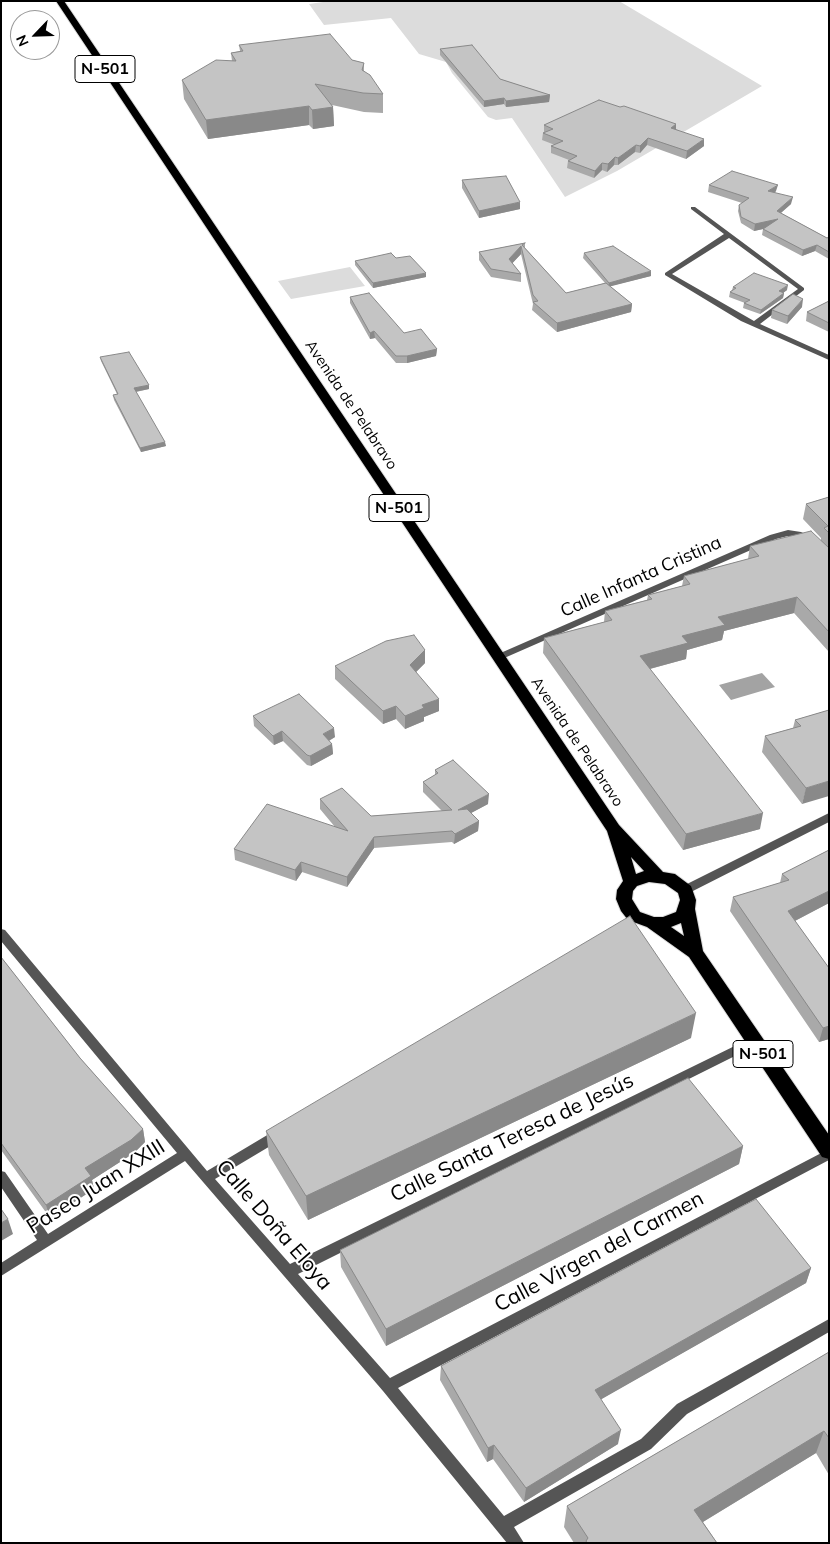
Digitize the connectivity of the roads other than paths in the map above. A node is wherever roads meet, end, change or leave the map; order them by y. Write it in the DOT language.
graph roads {
  1 [pos="60,1"];
  2 [pos="694,208"];
  3 [pos="728,235"];
  4 [pos="755,324"];
  5 [pos="829,358"];
  6 [pos="829,560"];
  7 [pos="499,657"];
  8 [pos="829,817"];
  9 [pos="614,829"];
  10 [pos="658,876"];
  11 [pos="631,882"];
  12 [pos="685,890"];
  13 [pos="687,909"];
  14 [pos="653,923"];
  15 [pos="1,933"];
  16 [pos="695,952"];
  17 [pos="754,1041"];
  18 [pos="288,1128"];
  19 [pos="829,1152"];
  20 [pos="186,1154"];
  21 [pos="1,1176"];
  22 [pos="206,1178"];
  23 [pos="46,1242"];
  24 [pos="1,1270"];
  25 [pos="288,1272"];
  26 [pos="829,1325"];
  27 [pos="388,1386"];
  28 [pos="503,1525"];
  29 [pos="517,1543"];
  1 -- 7 [label="highway, Avenida de Pelabravo / N-501"];
  2 -- 3 [label="street"];
  3 -- 4 [label="street"];
  3 -- 4 [label="street"];
  4 -- 5 [label="street"];
  6 -- 7 [label="street, Calle Infanta Cristina"];
  7 -- 9 [label="highway, Avenida de Pelabravo / N-501"];
  8 -- 12 [label="street"];
  9 -- 10 [label="highway, Avenida de Pelabravo / N-501"];
  9 -- 11 [label="highway, Avenida de Pelabravo / N-501"];
  10 -- 11 [label="highway"];
  10 -- 12 [label="highway, N-501"];
  11 -- 14 [label="highway, N-501"];
  12 -- 13 [label="highway, N-501"];
  13 -- 14 [label="highway, N-501"];
  13 -- 16 [label="highway, N-501"];
  14 -- 16 [label="highway, N-501"];
  15 -- 20 [label="street, Calle Doña Eloya"];
  16 -- 17 [label="highway, N-501"];
  17 -- 19 [label="highway, N-501"];
  17 -- 25 [label="street, Calle Santa Teresa de Jesús"];
  18 -- 22 [label="street"];
  19 -- 27 [label="street, Calle Virgen del Carmen"];
  20 -- 22 [label="street, Calle Doña Eloya"];
  20 -- 23 [label="street, Paseo Juan XXIII"];
  21 -- 23 [label="street"];
  22 -- 25 [label="street, Calle Doña Eloya"];
  23 -- 24 [label="street, Paseo Juan XXIII"];
  25 -- 27 [label="street, Calle Doña Eloya"];
  26 -- 28 [label="street"];
  27 -- 28 [label="street, Calle Doña Eloya"];
  28 -- 29 [label="street, Calle Doña Eloya"];
}
